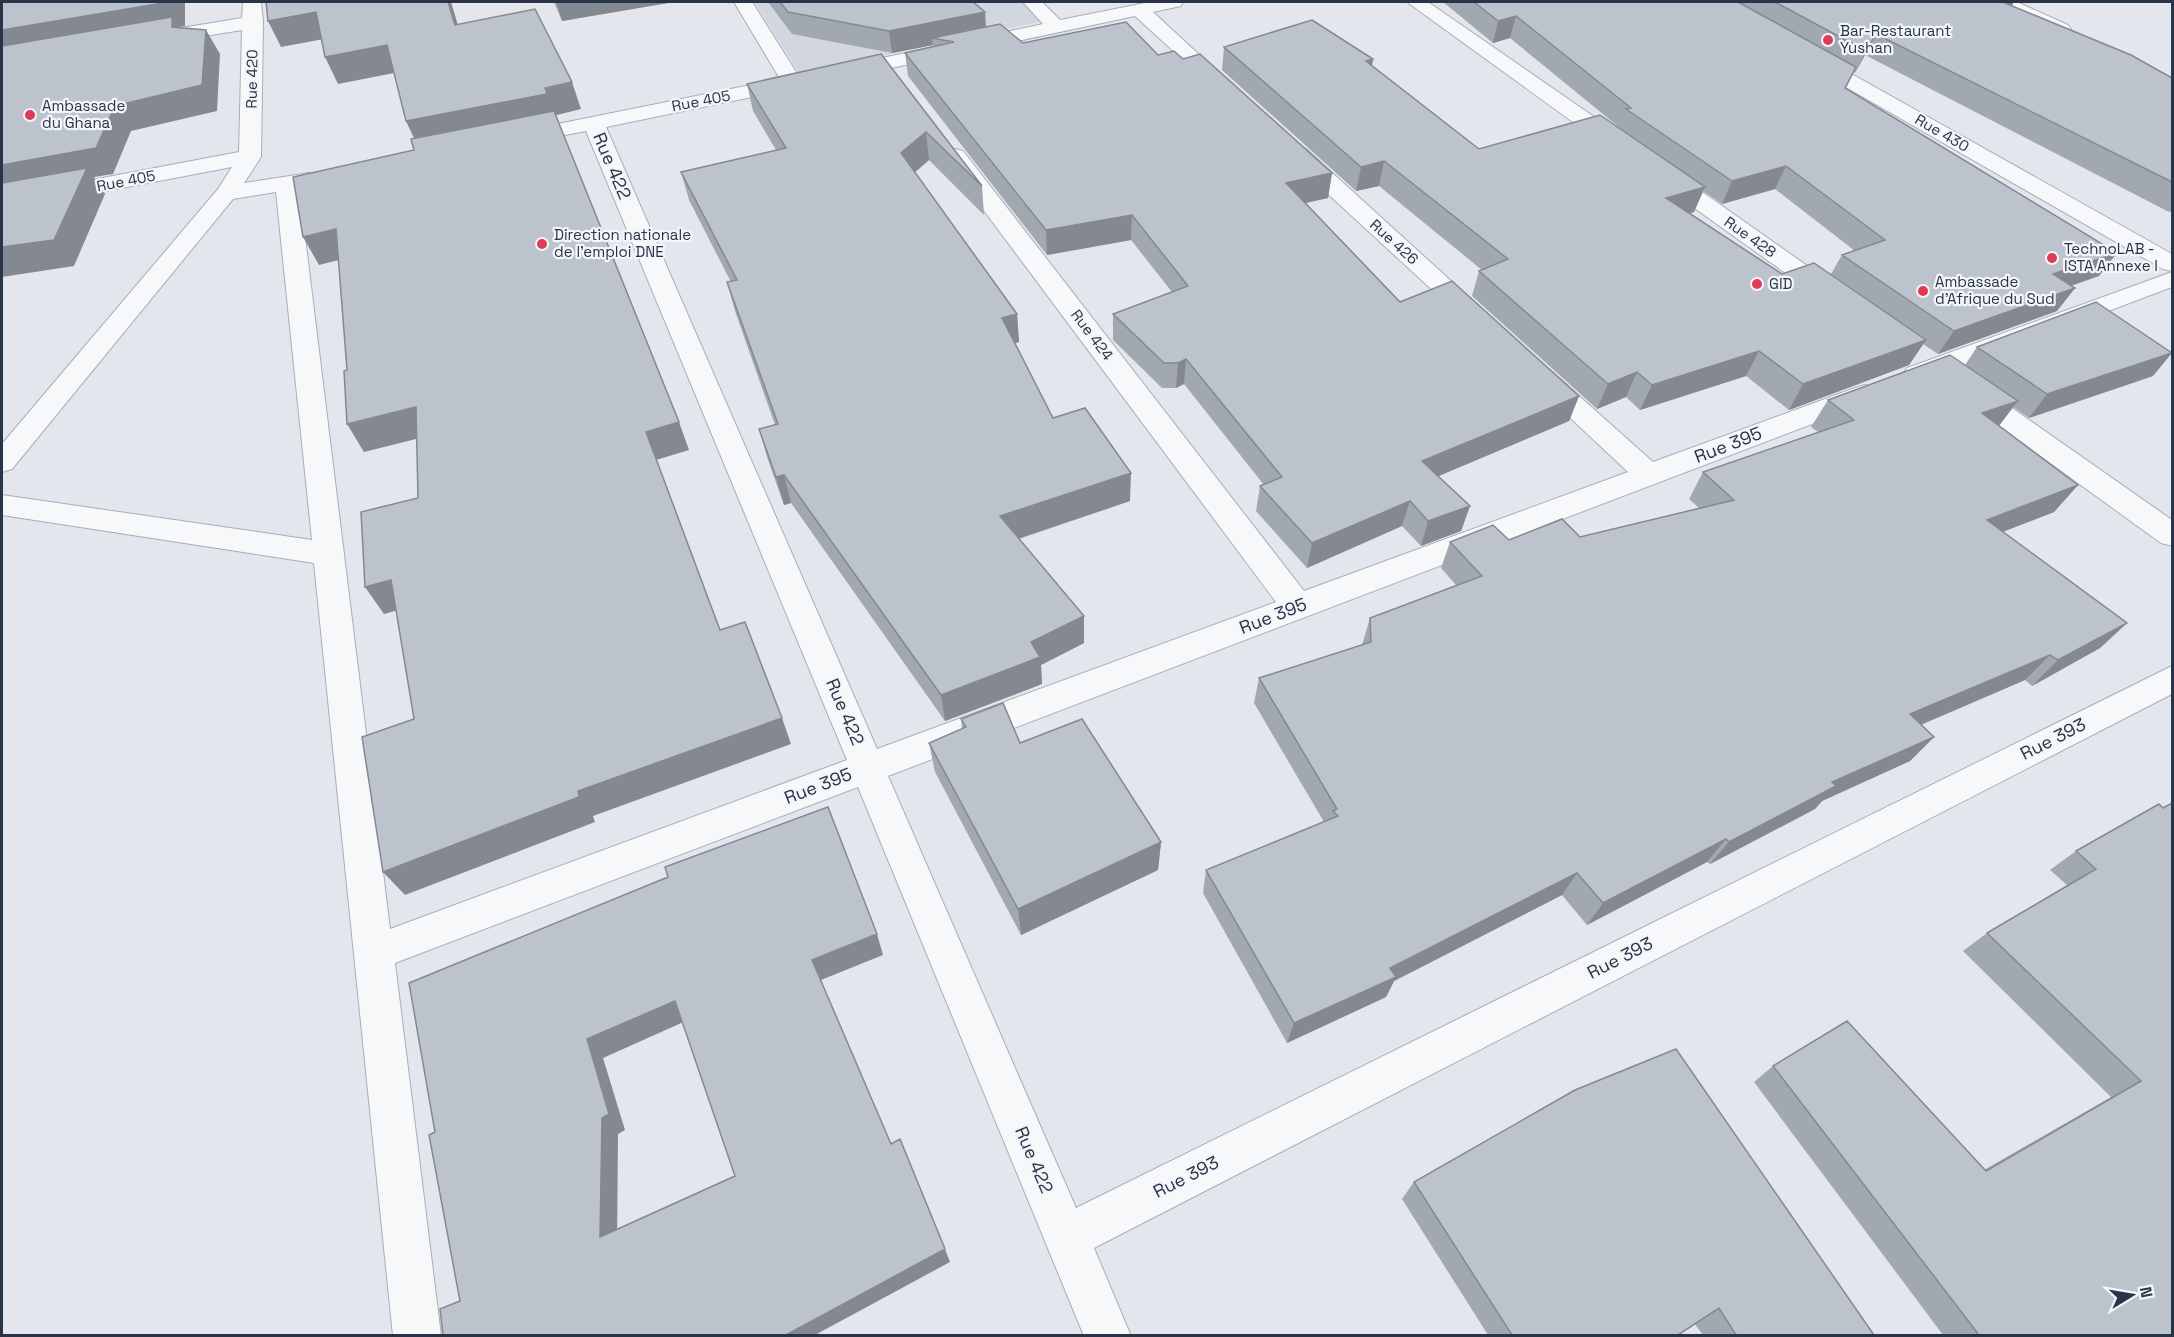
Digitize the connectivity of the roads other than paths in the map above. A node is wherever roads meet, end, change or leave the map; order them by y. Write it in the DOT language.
graph roads {
  1 [pos="743,2"];
  2 [pos="1032,2"];
  3 [pos="1174,2"];
  4 [pos="1416,2"];
  5 [pos="2003,2"];
  6 [pos="1139,9"];
  7 [pos="253,12"];
  8 [pos="1056,27"];
  9 [pos="2077,37"];
  10 [pos="139,42"];
  11 [pos="1793,48"];
  12 [pos="793,82"];
  13 [pos="1244,105"];
  14 [pos="594,123"];
  15 [pos="1280,138"];
  16 [pos="943,140"];
  17 [pos="503,141"];
  18 [pos="250,157"];
  19 [pos="333,176"];
  20 [pos="287,185"];
  21 [pos="226,193"];
  22 [pos="2,204"];
  23 [pos="2172,264"];
  24 [pos="2172,279"];
  25 [pos="1847,305"];
  26 [pos="1491,330"];
  27 [pos="1925,360"];
  28 [pos="1526,362"];
  29 [pos="2,462"];
  30 [pos="1649,475"];
  31 [pos="2,506"];
  32 [pos="2172,535"];
  33 [pos="328,554"];
  34 [pos="1298,607"];
  35 [pos="2172,679"];
  36 [pos="868,768"];
  37 [pos="374,954"];
  38 [pos="1066,1238"];
  39 [pos="417,1335"];
  40 [pos="1108,1335"];
  1 -- 12 [label="street"];
  2 -- 8 [label="street"];
  3 -- 6 [label="street, Rue 405"];
  4 -- 25 [label="street, Rue 428"];
  5 -- 9 [label="street"];
  6 -- 8 [label="street, Rue 405"];
  6 -- 13 [label="street"];
  7 -- 10 [label="street"];
  7 -- 18 [label="street, Rue 420"];
  8 -- 12 [label="street, Rue 405"];
  11 -- 23 [label="street, Rue 430"];
  12 -- 14 [label="street, Rue 405"];
  14 -- 17 [label="street, Rue 405"];
  14 -- 36 [label="street, Rue 422"];
  15 -- 26 [label="street, Rue 426"];
  16 -- 34 [label="street, Rue 424"];
  18 -- 21 [label="street"];
  18 -- 22 [label="street, Rue 405"];
  19 -- 20 [label="street"];
  20 -- 21 [label="street"];
  20 -- 33 [label="street"];
  21 -- 29 [label="street"];
  24 -- 27 [label="street, Rue 395"];
  27 -- 30 [label="street, Rue 395"];
  27 -- 32 [label="street"];
  28 -- 30 [label="street"];
  30 -- 34 [label="street, Rue 395"];
  31 -- 33 [label="street"];
  33 -- 37 [label="street"];
  34 -- 36 [label="street, Rue 395"];
  35 -- 38 [label="street, Rue 393"];
  36 -- 37 [label="street, Rue 395"];
  36 -- 38 [label="street, Rue 422"];
  37 -- 39 [label="street"];
  38 -- 40 [label="street, Rue 422"];
}
